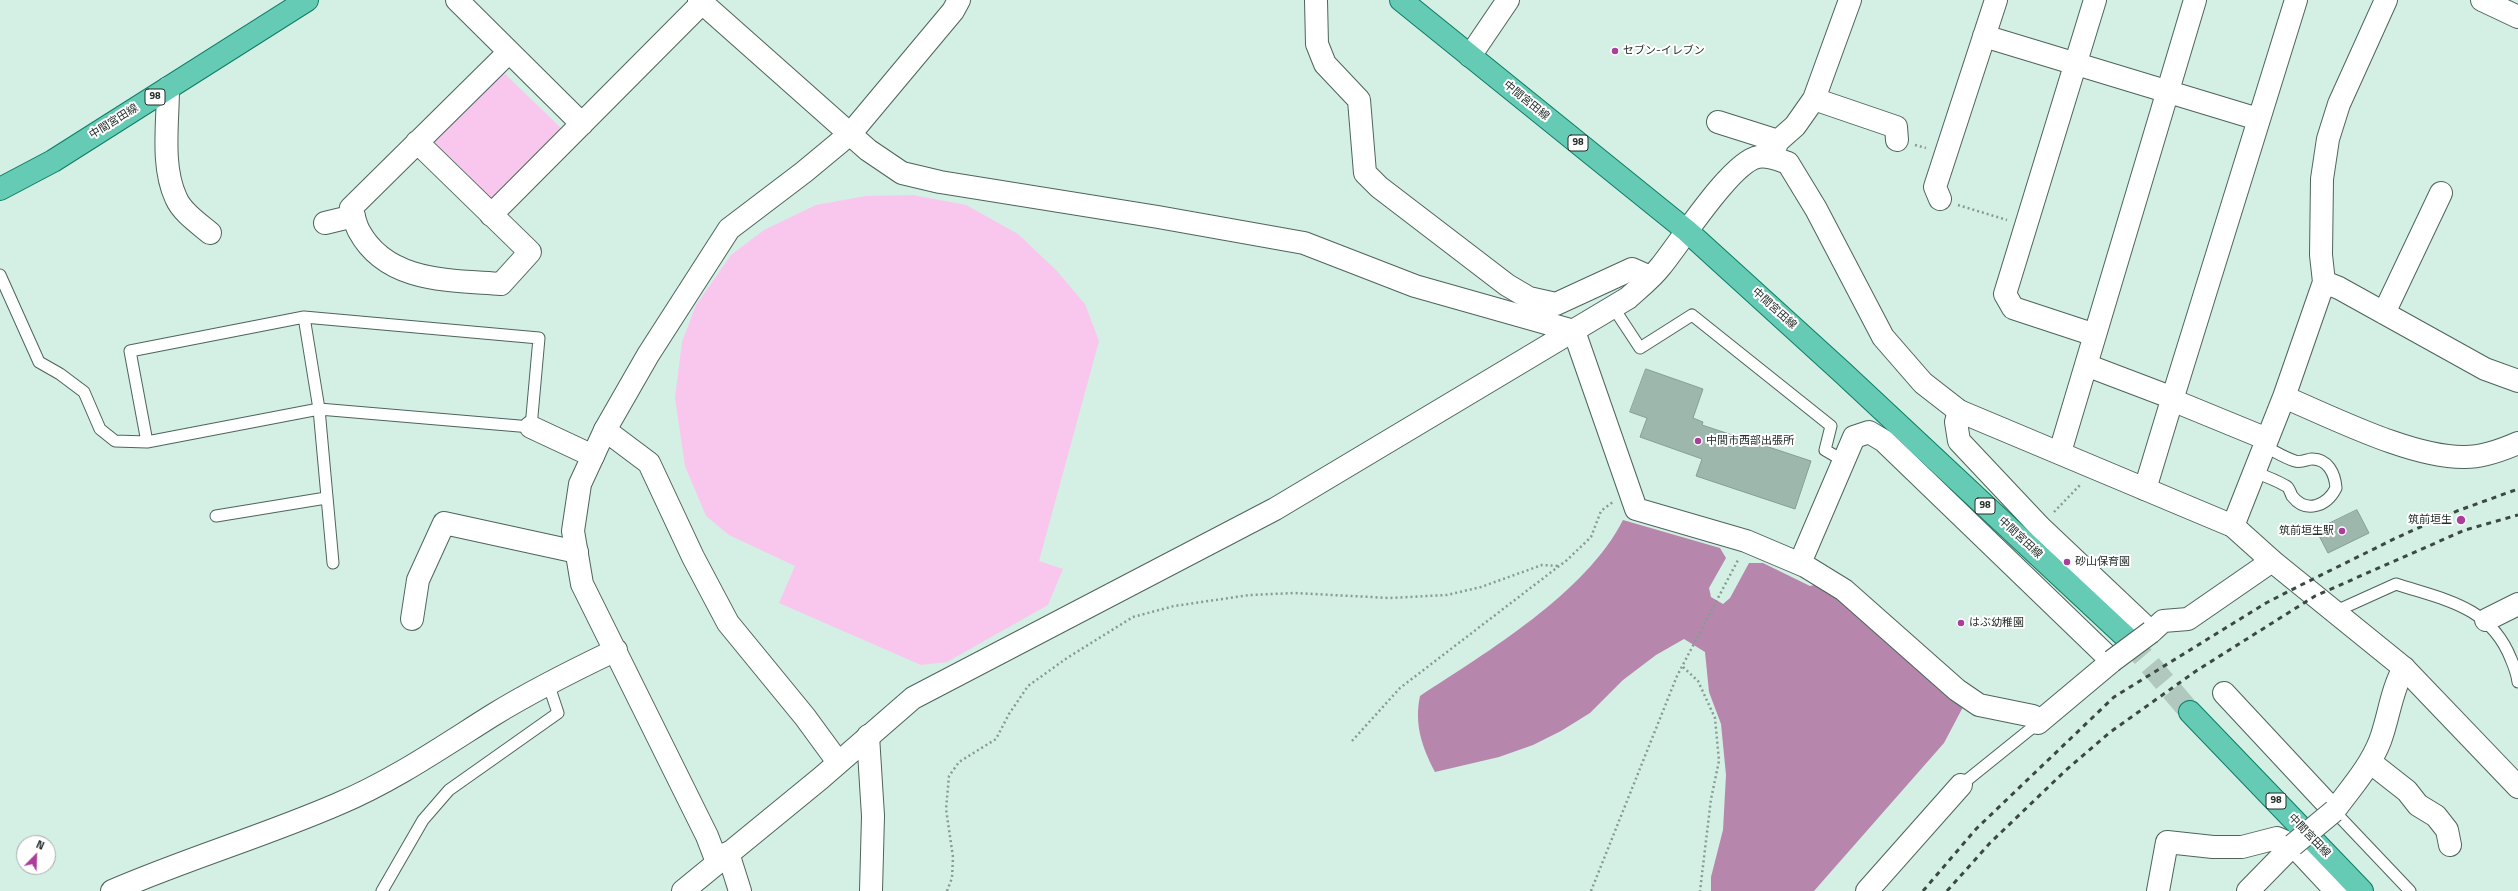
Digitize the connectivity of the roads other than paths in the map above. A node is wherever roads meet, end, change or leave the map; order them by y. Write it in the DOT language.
graph roads {
  1 [pos="307,0"];
  2 [pos="457,0"];
  3 [pos="959,0"];
  4 [pos="1316,0"];
  5 [pos="1401,0"];
  6 [pos="1508,0"];
  7 [pos="1850,0"];
  8 [pos="1996,0"];
  9 [pos="2095,0"];
  10 [pos="2196,0"];
  11 [pos="2296,0"];
  12 [pos="2386,0"];
  13 [pos="2482,0"];
  14 [pos="701,2"];
  15 [pos="2518,17"];
  16 [pos="1984,36"];
  17 [pos="509,52"];
  18 [pos="1470,56"];
  19 [pos="2075,65"];
  20 [pos="168,88"];
  21 [pos="2167,93"];
  22 [pos="1814,99"];
  23 [pos="2258,119"];
  24 [pos="1718,122"];
  25 [pos="582,124"];
  26 [pos="851,133"];
  27 [pos="1897,140"];
  28 [pos="417,142"];
  29 [pos="1774,149"];
  30 [pos="0,189"];
  31 [pos="2441,193"];
  32 [pos="1940,200"];
  33 [pos="492,215"];
  34 [pos="354,216"];
  35 [pos="325,223"];
  36 [pos="1687,231"];
  37 [pos="210,233"];
  38 [pos="0,275"];
  39 [pos="1650,277"];
  40 [pos="2324,282"];
  41 [pos="1613,307"];
  42 [pos="2384,312"];
  43 [pos="304,317"];
  44 [pos="1574,331"];
  45 [pos="2095,335"];
  46 [pos="2086,365"];
  47 [pos="2518,381"];
  48 [pos="2284,397"];
  49 [pos="2172,400"];
  50 [pos="319,409"];
  51 [pos="1959,411"];
  52 [pos="532,427"];
  53 [pos="605,430"];
  54 [pos="147,442"];
  55 [pos="2266,443"];
  56 [pos="2518,444"];
  57 [pos="2060,452"];
  58 [pos="593,456"];
  59 [pos="1844,461"];
  60 [pos="2254,472"];
  61 [pos="2145,489"];
  62 [pos="326,498"];
  63 [pos="216,516"];
  64 [pos="2233,526"];
  65 [pos="577,552"];
  66 [pos="2272,562"];
  67 [pos="333,563"];
  68 [pos="1800,563"];
  69 [pos="2518,604"];
  70 [pos="2334,612"];
  71 [pos="412,619"];
  72 [pos="2486,620"];
  73 [pos="2151,632"];
  74 [pos="2129,640"];
  75 [pos="616,650"];
  76 [pos="2112,661"];
  77 [pos="2404,668"];
  78 [pos="2518,682"];
  79 [pos="548,683"];
  80 [pos="2224,693"];
  81 [pos="2190,712"];
  82 [pos="2038,724"];
  83 [pos="868,736"];
  84 [pos="838,762"];
  85 [pos="2370,762"];
  86 [pos="1961,785"];
  87 [pos="2518,787"];
  88 [pos="2334,811"];
  89 [pos="2294,845"];
  90 [pos="2450,845"];
  91 [pos="722,857"];
  92 [pos="112,891"];
  93 [pos="382,891"];
  94 [pos="683,891"];
  95 [pos="740,891"];
  96 [pos="871,891"];
  97 [pos="1867,891"];
  98 [pos="2158,891"];
  99 [pos="2248,891"];
  100 [pos="2336,891"];
  101 [pos="2362,891"];
  102 [pos="2410,891"];
  1 -- 20 [label="main road, 中間宮田線 / 98"];
  2 -- 17 [label="street"];
  3 -- 26 [label="street"];
  4 -- 39 [label="street"];
  5 -- 18 [label="main road, 中間宮田線 / 98"];
  6 -- 18 [label="street"];
  7 -- 22 [label="street"];
  8 -- 16 [label="street"];
  9 -- 19 [label="street"];
  10 -- 21 [label="street"];
  11 -- 23 [label="street"];
  12 -- 40 [label="street"];
  13 -- 15 [label="street"];
  14 -- 25 [label="street"];
  14 -- 26 [label="street"];
  16 -- 19 [label="street"];
  16 -- 32 [label="street"];
  17 -- 25 [label="street"];
  17 -- 28 [label="street"];
  18 -- 36 [label="main road, 中間宮田線 / 98"];
  19 -- 21 [label="street"];
  19 -- 45 [label="street"];
  20 -- 30 [label="main road, 中間宮田線 / 98"];
  20 -- 37 [label="street"];
  21 -- 23 [label="street"];
  21 -- 45 [label="street"];
  22 -- 27 [label="street"];
  22 -- 29 [label="street"];
  23 -- 49 [label="street"];
  24 -- 29 [label="street"];
  25 -- 33 [label="street"];
  26 -- 44 [label="street"];
  26 -- 53 [label="street"];
  28 -- 33 [label="street"];
  28 -- 34 [label="street"];
  29 -- 36 [label="street"];
  29 -- 51 [label="street"];
  31 -- 42 [label="street"];
  33 -- 34 [label="street"];
  34 -- 35 [label="street"];
  36 -- 39 [label="street"];
  36 -- 74 [label="main road, 中間宮田線 / 98"];
  38 -- 54 [label="lane"];
  39 -- 41 [label="street"];
  40 -- 42 [label="street"];
  40 -- 48 [label="street"];
  41 -- 44 [label="street"];
  41 -- 59 [label="lane"];
  42 -- 47 [label="street"];
  43 -- 50 [label="lane"];
  43 -- 52 [label="lane"];
  43 -- 54 [label="lane"];
  44 -- 68 [label="street"];
  44 -- 83 [label="street"];
  45 -- 46 [label="street"];
  46 -- 49 [label="street"];
  46 -- 57 [label="street"];
  48 -- 55 [label="street"];
  48 -- 56 [label="street"];
  49 -- 55 [label="street"];
  49 -- 61 [label="street"];
  50 -- 52 [label="lane"];
  50 -- 54 [label="lane"];
  50 -- 62 [label="lane"];
  51 -- 57 [label="street"];
  51 -- 73 [label="street"];
  52 -- 58 [label="street"];
  53 -- 58 [label="street"];
  53 -- 84 [label="street"];
  55 -- 60 [label="street"];
  55 -- 60 [label="lane"];
  57 -- 61 [label="street"];
  58 -- 65 [label="street"];
  59 -- 68 [label="street"];
  59 -- 76 [label="street"];
  60 -- 64 [label="street"];
  61 -- 64 [label="street"];
  62 -- 63 [label="lane"];
  62 -- 67 [label="lane"];
  64 -- 66 [label="street"];
  65 -- 71 [label="street"];
  65 -- 75 [label="street"];
  66 -- 70 [label="street"];
  66 -- 73 [label="street"];
  68 -- 82 [label="street"];
  69 -- 72 [label="street"];
  70 -- 72 [label="lane"];
  70 -- 77 [label="street"];
  72 -- 78 [label="lane"];
  73 -- 76 [label="street, bridge"];
  75 -- 79 [label="street"];
  75 -- 91 [label="street"];
  76 -- 82 [label="street"];
  77 -- 85 [label="street"];
  77 -- 87 [label="street"];
  79 -- 92 [label="street"];
  79 -- 93 [label="lane"];
  80 -- 88 [label="street"];
  81 -- 101 [label="main road, 中間宮田線 / 98"];
  82 -- 86 [label="lane"];
  83 -- 84 [label="street"];
  83 -- 96 [label="street"];
  84 -- 91 [label="street"];
  85 -- 88 [label="street"];
  85 -- 90 [label="street"];
  86 -- 97 [label="street"];
  88 -- 89 [label="street, bridge"];
  88 -- 102 [label="lane"];
  89 -- 98 [label="street"];
  89 -- 99 [label="street"];
  89 -- 100 [label="street"];
  91 -- 94 [label="street"];
  91 -- 95 [label="street"];
}
